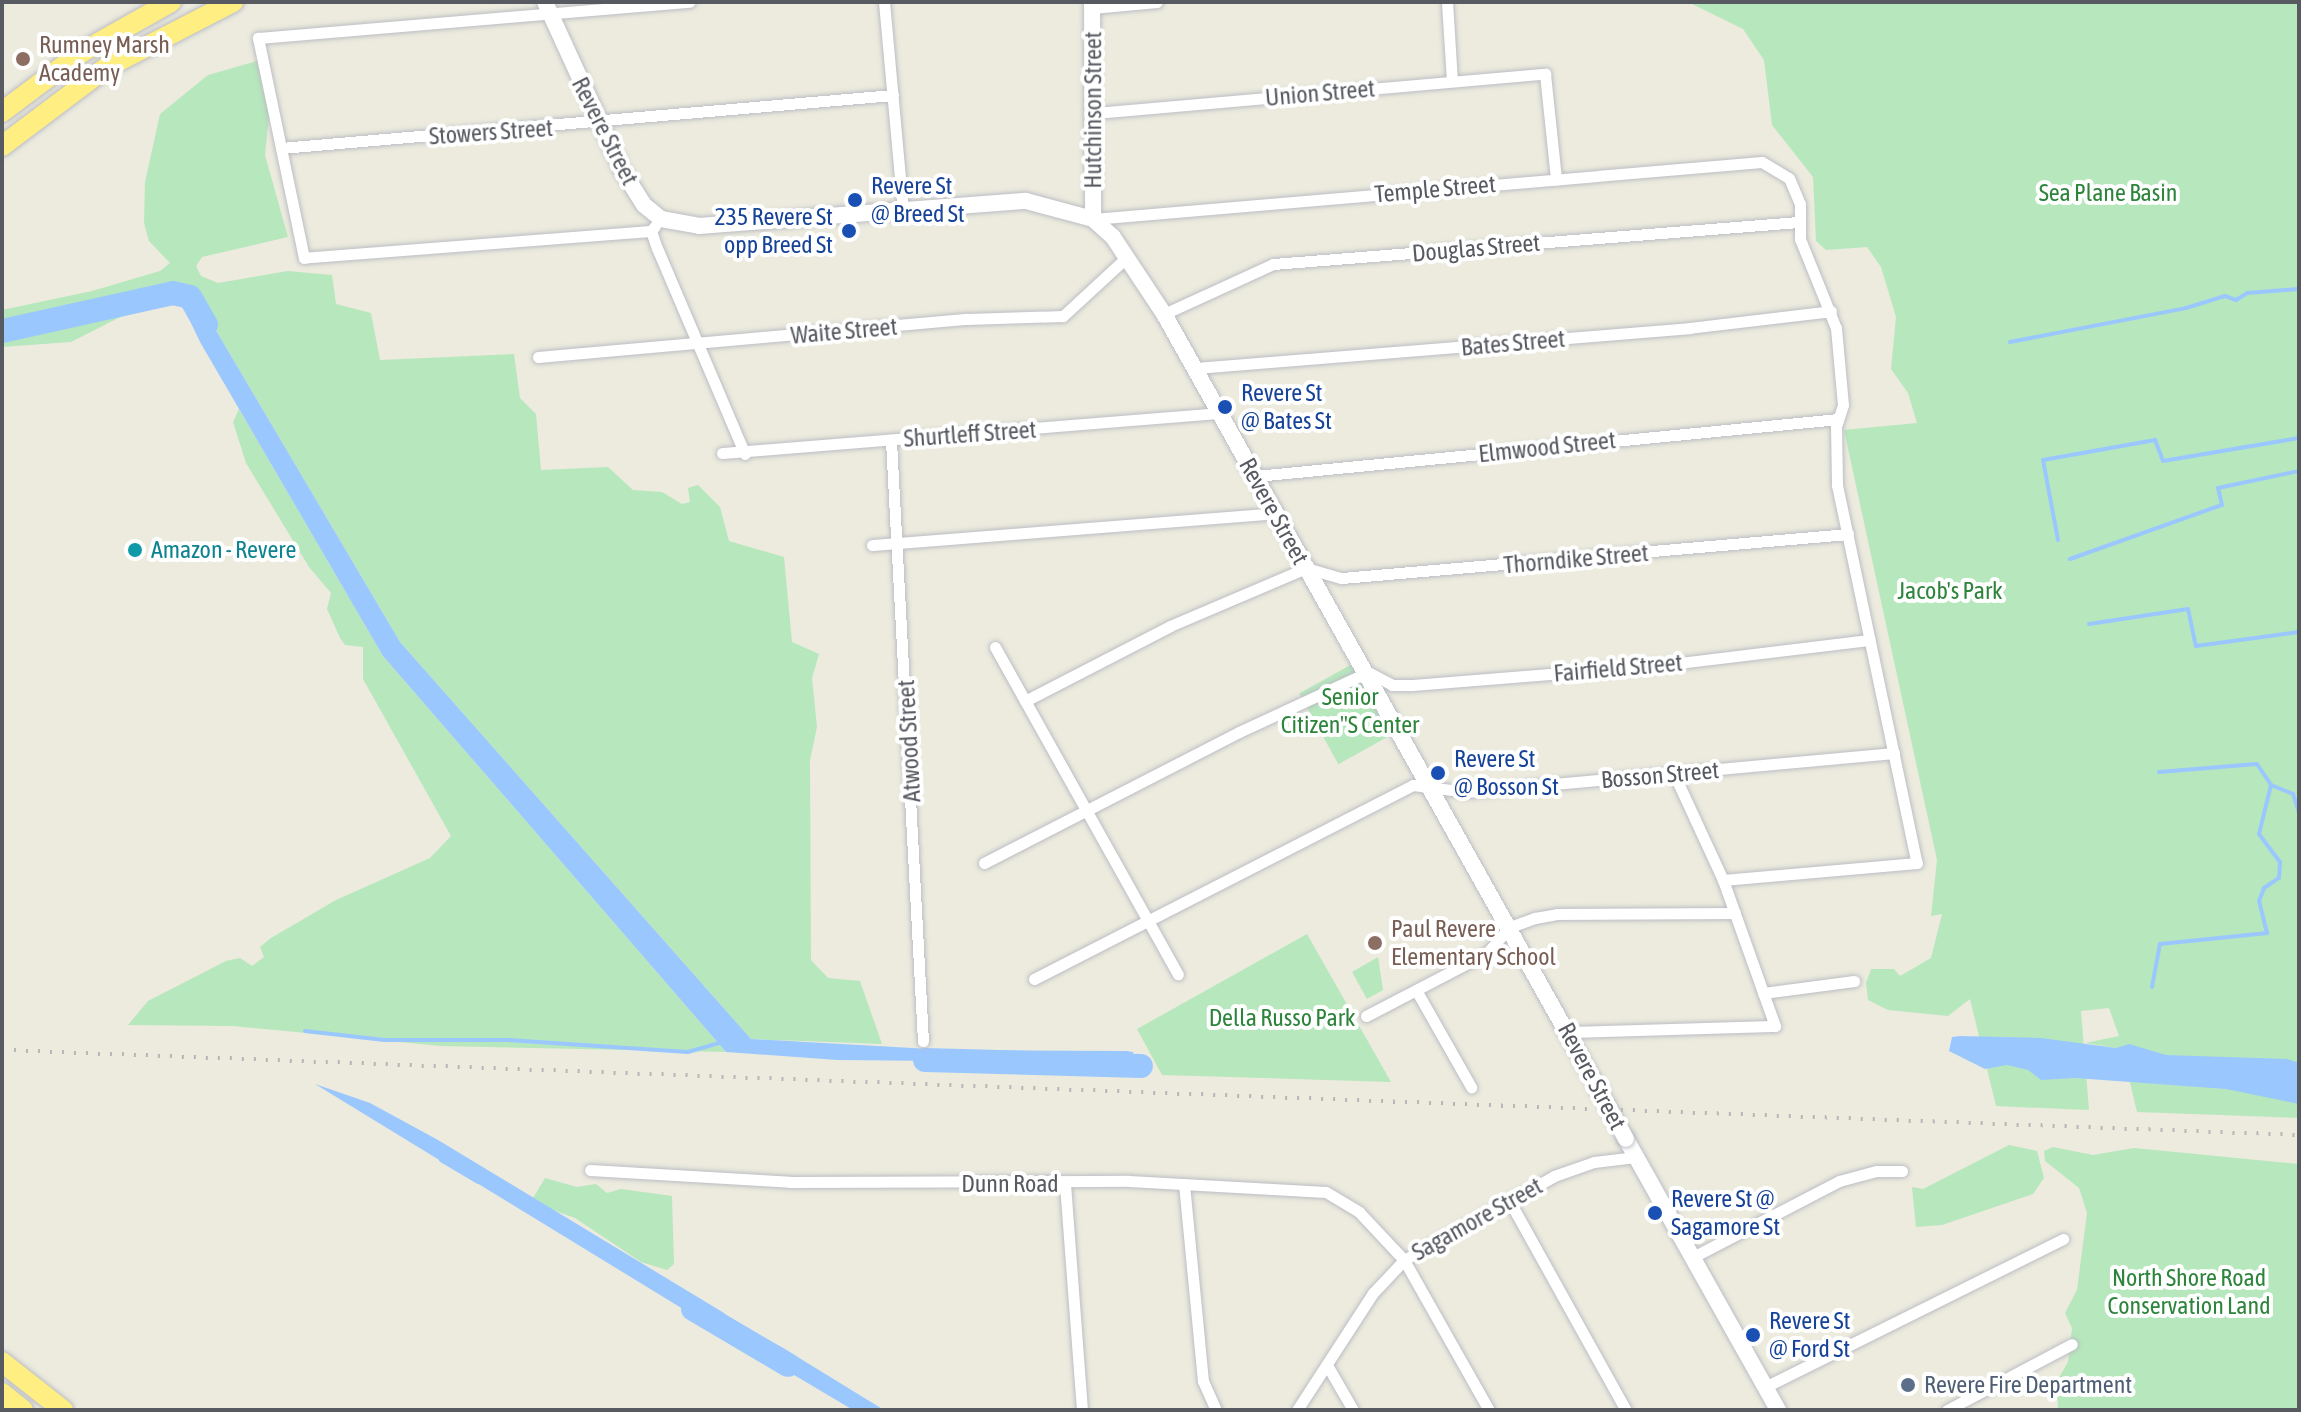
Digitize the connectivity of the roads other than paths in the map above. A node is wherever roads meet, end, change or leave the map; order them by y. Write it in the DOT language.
graph roads {
  1 [pos="171,2"];
  2 [pos="233,2"];
  3 [pos="689,2"];
  4 [pos="884,2"];
  5 [pos="1157,2"];
  6 [pos="1447,2"];
  7 [pos="1092,5"];
  8 [pos="548,8"];
  9 [pos="1452,81"];
  10 [pos="893,95"];
  11 [pos="2,112"];
  12 [pos="1095,113"];
  13 [pos="600,124"];
  14 [pos="2,146"];
  15 [pos="281,148"];
  16 [pos="1556,179"];
  17 [pos="903,211"];
  18 [pos="1093,219"];
  19 [pos="1799,222"];
  20 [pos="656,225"];
  21 [pos="1128,256"];
  22 [pos="1831,311"];
  23 [pos="1164,314"];
  24 [pos="699,344"];
  25 [pos="538,357"];
  26 [pos="1195,368"];
  27 [pos="1218,413"];
  28 [pos="1838,419"];
  29 [pos="891,441"];
  30 [pos="722,453"];
  31 [pos="745,454"];
  32 [pos="1256,476"];
  33 [pos="1276,513"];
  34 [pos="1848,534"];
  35 [pos="898,543"];
  36 [pos="872,545"];
  37 [pos="1306,568"];
  38 [pos="1870,640"];
  39 [pos="995,647"];
  40 [pos="1368,672"];
  41 [pos="1025,701"];
  42 [pos="1894,753"];
  43 [pos="1674,774"];
  44 [pos="1427,784"];
  45 [pos="1083,810"];
  46 [pos="984,863"];
  47 [pos="1723,880"];
  48 [pos="1735,913"];
  49 [pos="1144,921"];
  50 [pos="1510,927"];
  51 [pos="1178,974"];
  52 [pos="1034,979"];
  53 [pos="1854,981"];
  54 [pos="1416,990"];
  55 [pos="1763,993"];
  56 [pos="1366,1016"];
  57 [pos="1568,1032"];
  58 [pos="923,1041"];
  59 [pos="1471,1087"];
  60 [pos="1636,1157"];
  61 [pos="590,1170"];
  62 [pos="1902,1171"];
  63 [pos="1065,1184"];
  64 [pos="1184,1184"];
  65 [pos="1510,1202"];
  66 [pos="2063,1239"];
  67 [pos="1693,1257"];
  68 [pos="1404,1260"];
  69 [pos="2072,1344"];
  70 [pos="2,1362"];
  71 [pos="1327,1365"];
  72 [pos="1765,1387"];
  73 [pos="2,1393"];
  74 [pos="23,1410"];
  75 [pos="63,1410"];
  76 [pos="1082,1410"];
  77 [pos="1216,1410"];
  78 [pos="1297,1410"];
  79 [pos="1353,1410"];
  80 [pos="1489,1410"];
  81 [pos="1626,1410"];
  82 [pos="1778,1410"];
  83 [pos="1947,1410"];
  1 -- 11 [label="highway"];
  2 -- 14 [label="highway"];
  3 -- 8 [label="street"];
  4 -- 10 [label="street"];
  5 -- 7 [label="street"];
  6 -- 9 [label="street"];
  7 -- 12 [label="main road, Hutchinson Street"];
  8 -- 13 [label="main road, Revere Street"];
  8 -- 15 [label="street"];
  9 -- 12 [label="street, Union Street"];
  9 -- 16 [label="street, Union Street"];
  10 -- 13 [label="street, Stowers Street"];
  10 -- 17 [label="street"];
  12 -- 18 [label="main road, Hutchinson Street"];
  13 -- 15 [label="street, Stowers Street"];
  13 -- 20 [label="main road, Revere Street"];
  15 -- 20 [label="street"];
  16 -- 18 [label="street, Temple Street"];
  16 -- 19 [label="street, Temple Street"];
  17 -- 18 [label="main road"];
  17 -- 20 [label="main road"];
  18 -- 21 [label="main road, Revere Street"];
  19 -- 22 [label="street"];
  19 -- 23 [label="street, Douglas Street"];
  20 -- 24 [label="street"];
  21 -- 23 [label="main road, Revere Street"];
  21 -- 24 [label="street, Waite Street"];
  22 -- 26 [label="street, Bates Street"];
  22 -- 28 [label="street"];
  23 -- 26 [label="main road, Revere Street"];
  24 -- 25 [label="street, Waite Street"];
  24 -- 31 [label="street"];
  26 -- 27 [label="main road, Revere Street"];
  27 -- 29 [label="street, Shurtleff Street"];
  27 -- 32 [label="main road, Revere Street"];
  28 -- 32 [label="street, Elmwood Street"];
  28 -- 34 [label="street"];
  29 -- 31 [label="street, Shurtleff Street"];
  29 -- 35 [label="street, Atwood Street"];
  30 -- 31 [label="street, Shurtleff Street"];
  32 -- 33 [label="main road, Revere Street"];
  33 -- 35 [label="street"];
  33 -- 37 [label="main road, Revere Street"];
  34 -- 37 [label="street, Thorndike Street"];
  34 -- 38 [label="street"];
  35 -- 36 [label="street"];
  35 -- 58 [label="street, Atwood Street"];
  37 -- 40 [label="main road, Revere Street"];
  37 -- 41 [label="street"];
  38 -- 40 [label="street, Fairfield Street"];
  38 -- 42 [label="street"];
  39 -- 41 [label="street"];
  40 -- 44 [label="main road, Revere Street"];
  40 -- 45 [label="street"];
  41 -- 45 [label="street"];
  42 -- 43 [label="street, Bosson Street"];
  42 -- 47 [label="street"];
  43 -- 44 [label="street, Bosson Street"];
  43 -- 47 [label="street"];
  44 -- 49 [label="street"];
  44 -- 50 [label="main road, Revere Street"];
  45 -- 46 [label="street"];
  45 -- 49 [label="street"];
  47 -- 48 [label="street"];
  48 -- 50 [label="street"];
  48 -- 55 [label="street"];
  49 -- 51 [label="street"];
  49 -- 52 [label="street"];
  50 -- 54 [label="street"];
  50 -- 57 [label="main road, Revere Street"];
  53 -- 55 [label="street"];
  54 -- 56 [label="street"];
  54 -- 59 [label="street"];
  55 -- 57 [label="street"];
  57 -- 60 [label="main road, Revere Street, bridge"];
  60 -- 65 [label="street, Sagamore Street"];
  60 -- 67 [label="main road, Revere Street"];
  61 -- 63 [label="street, Dunn Road"];
  62 -- 67 [label="street"];
  63 -- 64 [label="street, Dunn Road"];
  63 -- 76 [label="street"];
  64 -- 68 [label="street, Dunn Road"];
  64 -- 77 [label="street"];
  65 -- 68 [label="street, Sagamore Street"];
  65 -- 81 [label="street"];
  66 -- 72 [label="street"];
  67 -- 72 [label="main road, Revere Street"];
  68 -- 71 [label="street, Sagamore Street"];
  68 -- 80 [label="street, Dunn Road"];
  69 -- 83 [label="street"];
  70 -- 75 [label="highway"];
  71 -- 78 [label="street, Sagamore Street"];
  71 -- 79 [label="street"];
  72 -- 82 [label="main road, Revere Street"];
  73 -- 74 [label="highway"];
}
